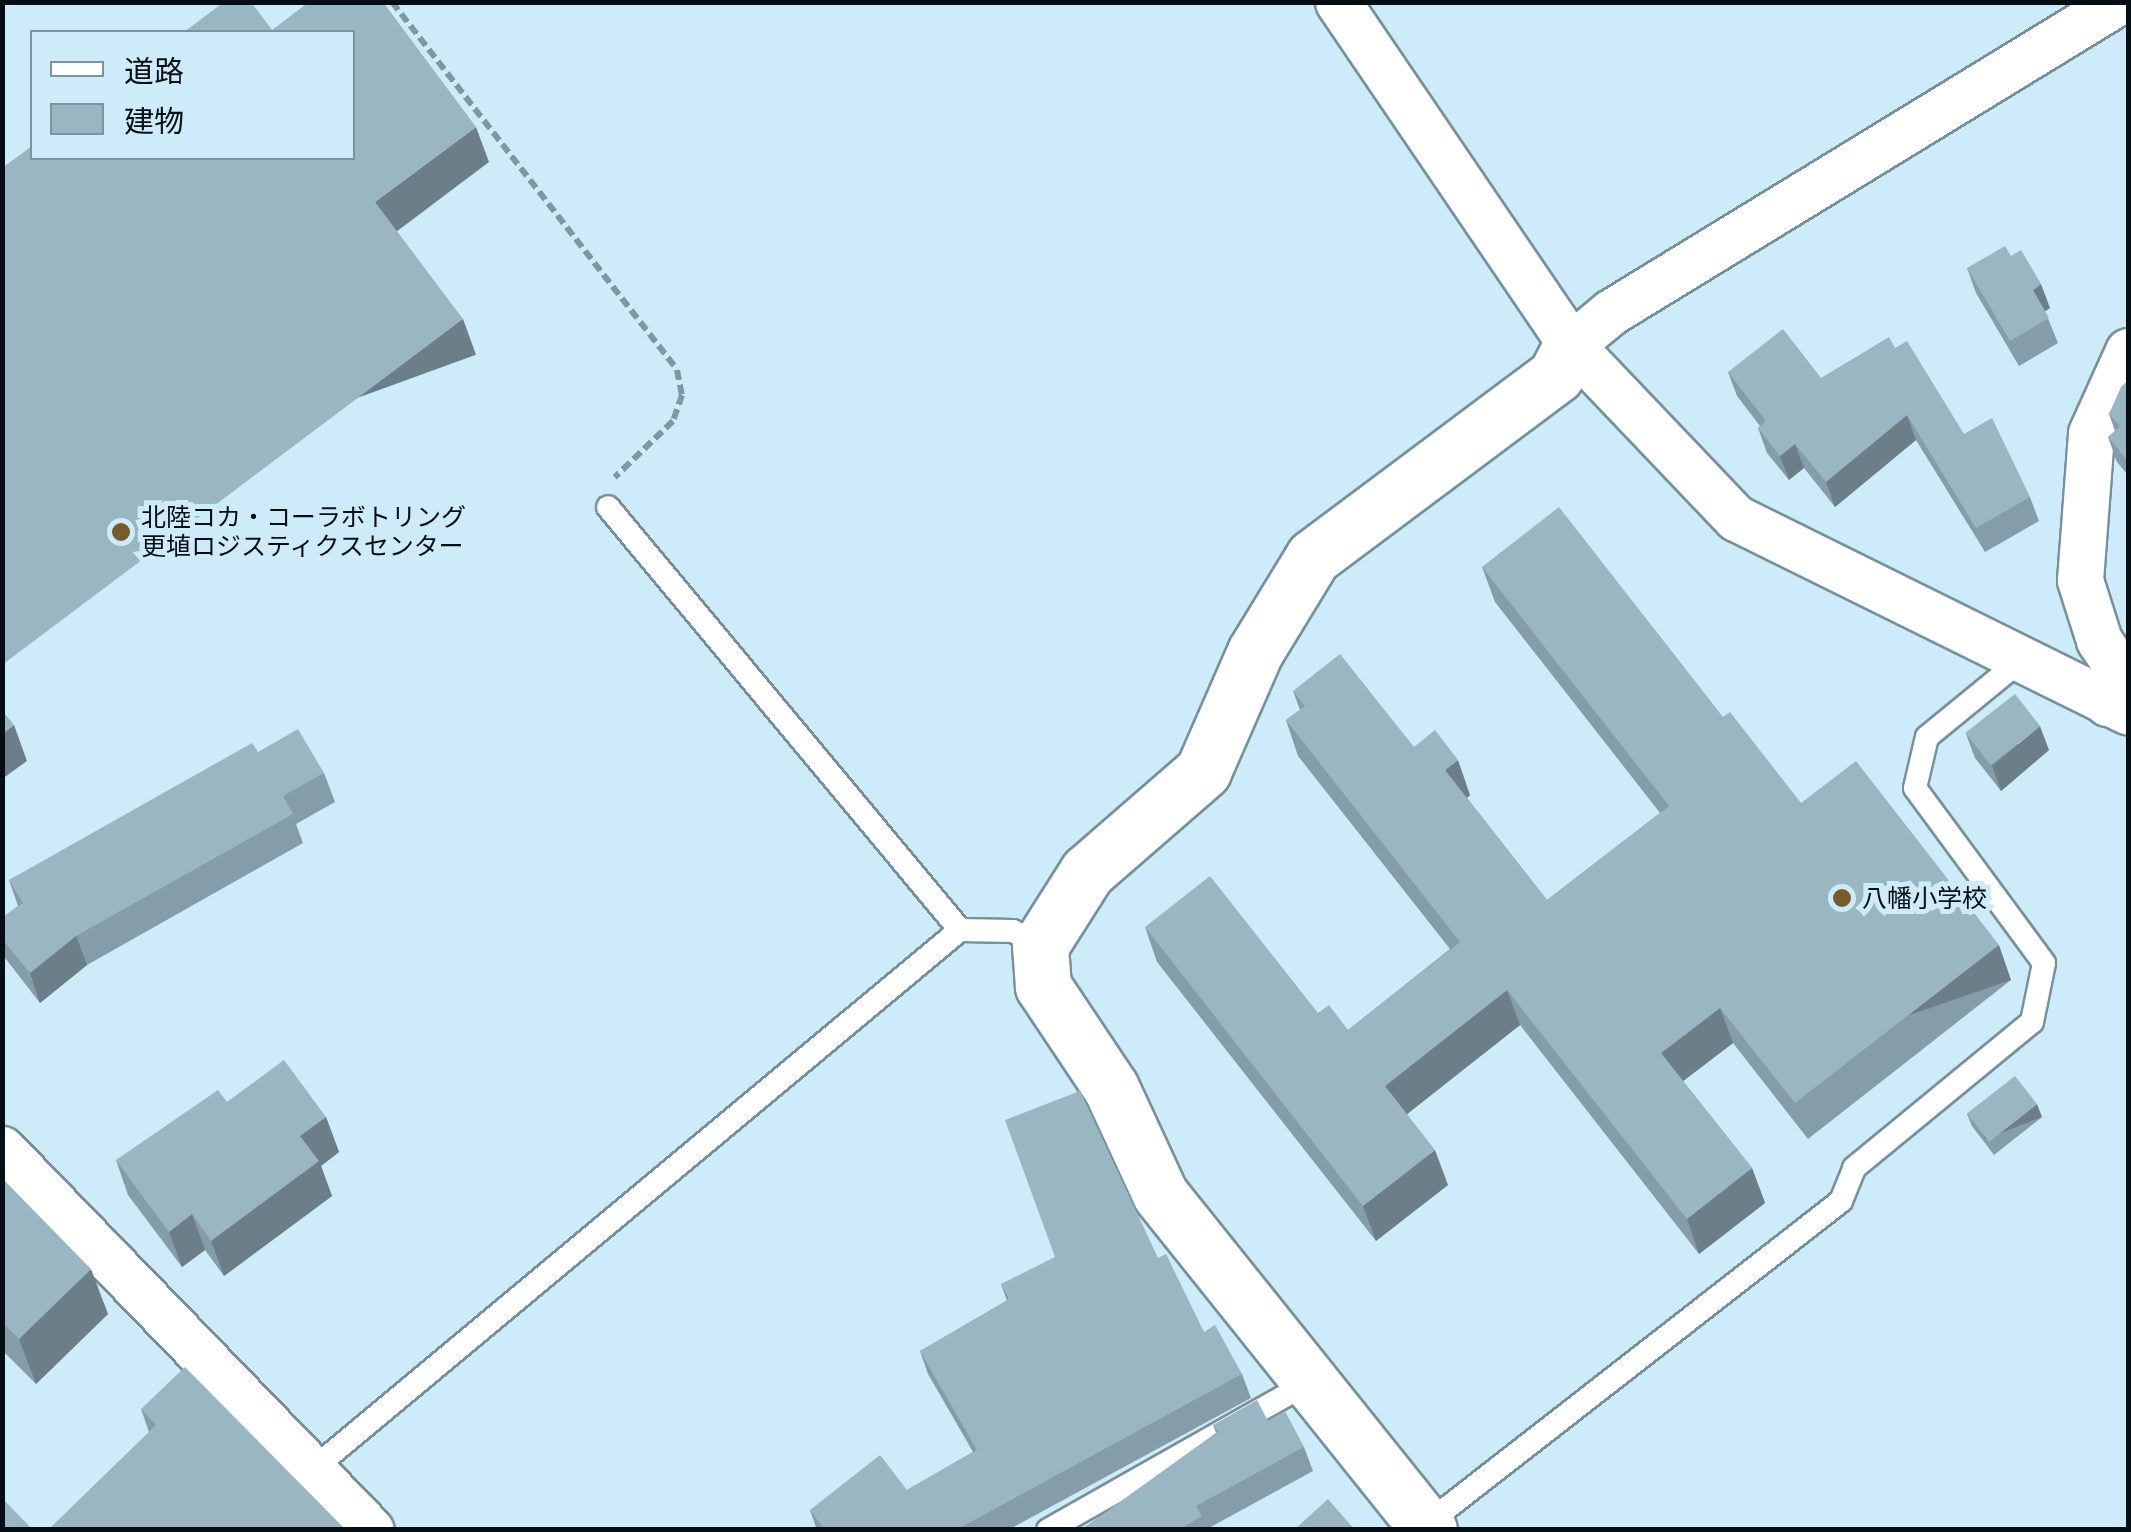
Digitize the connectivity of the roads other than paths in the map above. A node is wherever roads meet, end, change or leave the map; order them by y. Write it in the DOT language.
graph roads {
  1 [pos="1338,2"];
  2 [pos="2121,2"];
  3 [pos="2128,25"];
  4 [pos="1571,345"];
  5 [pos="2128,351"];
  6 [pos="608,508"];
  7 [pos="2021,660"];
  8 [pos="2121,686"];
  9 [pos="960,930"];
  10 [pos="1040,946"];
  11 [pos="2,1149"];
  12 [pos="1308,1383"];
  13 [pos="313,1469"];
  14 [pos="1427,1527"];
  15 [pos="371,1530"];
  16 [pos="1048,1530"];
  1 -- 4 [label="street"];
  2 -- 3 [label="street"];
  2 -- 4 [label="street"];
  4 -- 7 [label="street"];
  4 -- 10 [label="street"];
  5 -- 8 [label="street"];
  6 -- 9 [label="lane"];
  7 -- 8 [label="street"];
  7 -- 14 [label="lane"];
  9 -- 10 [label="lane"];
  9 -- 13 [label="lane"];
  10 -- 12 [label="street"];
  11 -- 13 [label="street"];
  12 -- 14 [label="street"];
  12 -- 16 [label="lane"];
  13 -- 15 [label="street"];
}
